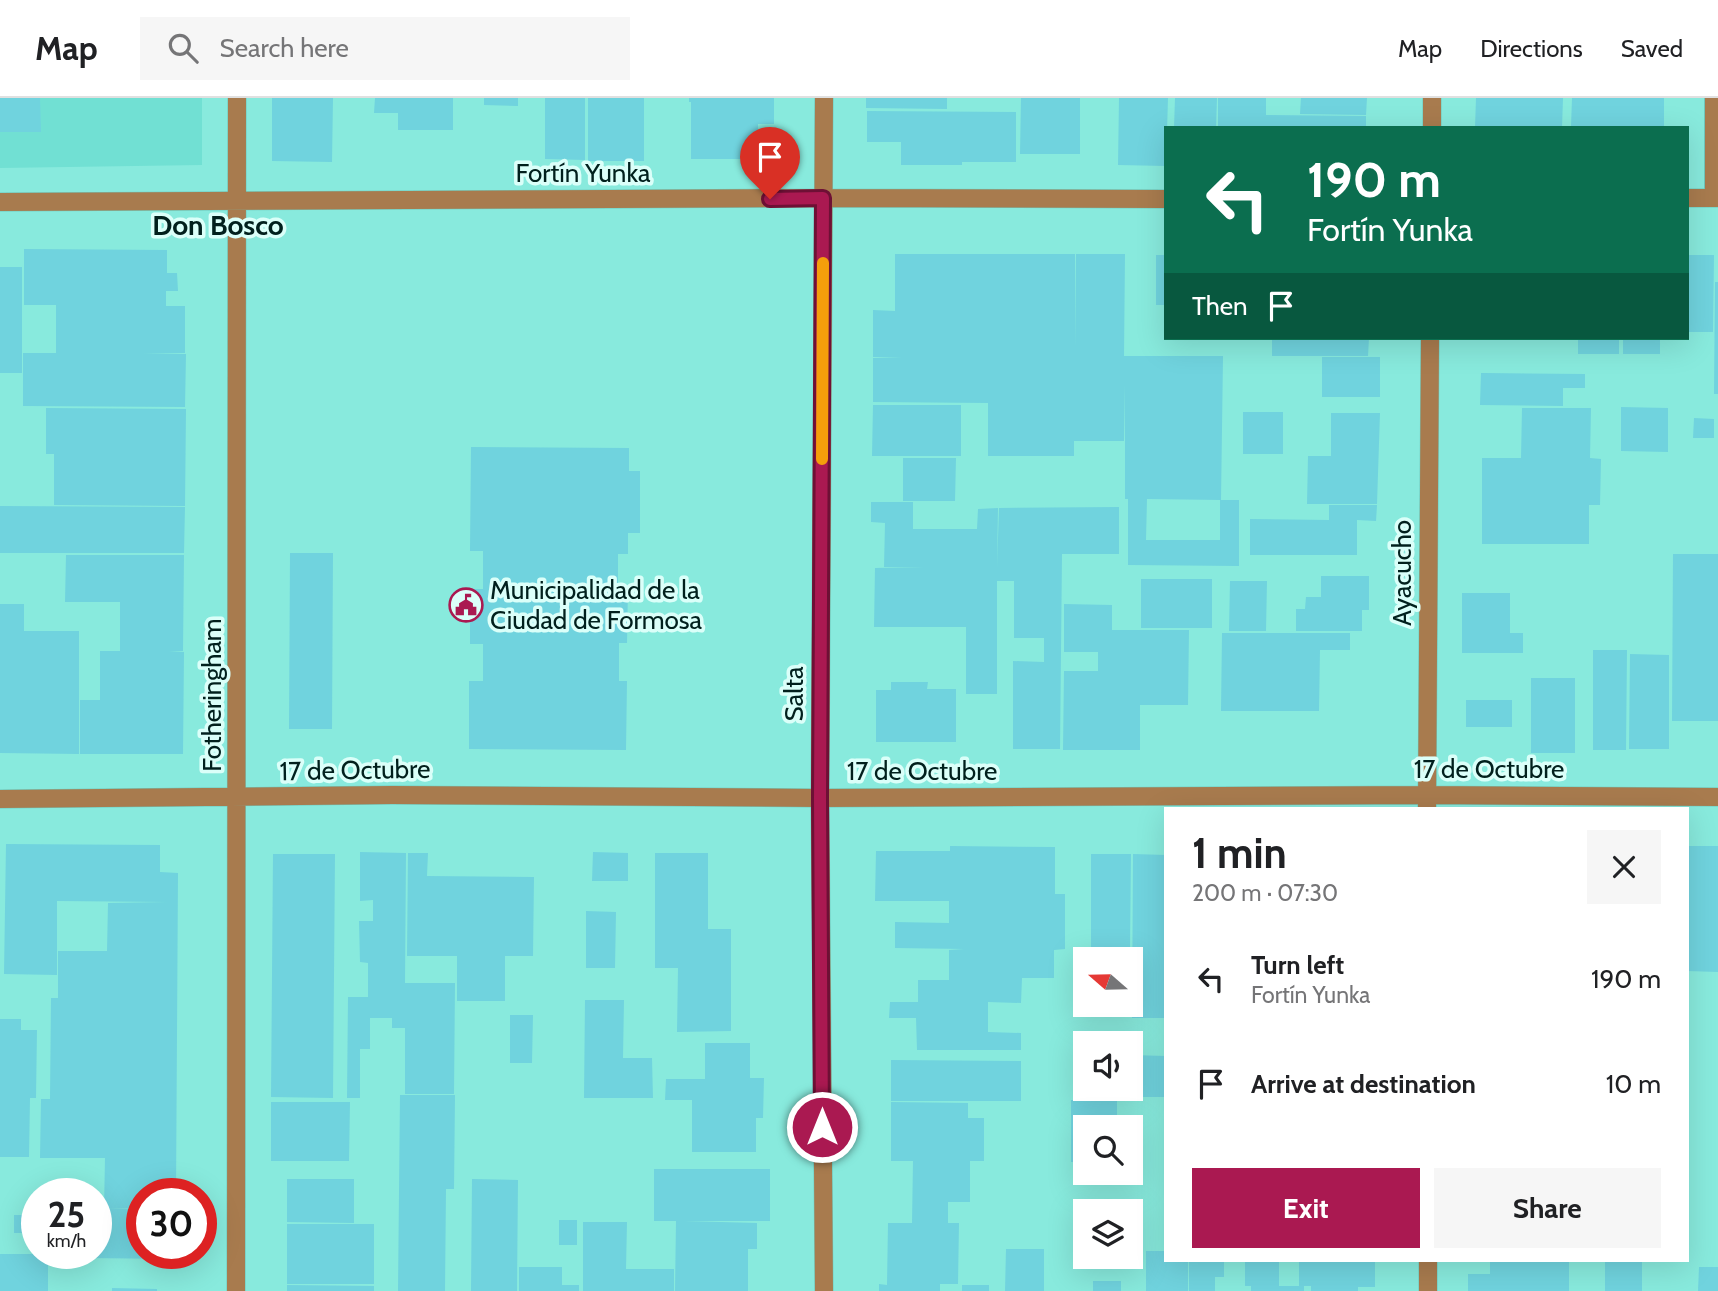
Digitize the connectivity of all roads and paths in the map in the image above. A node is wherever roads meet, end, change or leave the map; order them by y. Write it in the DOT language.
graph roads {
  1 [pos="237,98"];
  2 [pos="824,98"];
  3 [pos="1432,98"];
  4 [pos="1712,98"];
  5 [pos="1432,126"];
  6 [pos="823,198"];
  7 [pos="1689,198"];
  8 [pos="1715,198"];
  9 [pos="237,200"];
  10 [pos="1164,200"];
  11 [pos="0,202"];
  12 [pos="1430,340"];
  13 [pos="1718,797"];
  14 [pos="238,798"];
  15 [pos="820,798"];
  16 [pos="0,799"];
  17 [pos="1426,802"];
  18 [pos="1428,1262"];
  19 [pos="236,1291"];
  20 [pos="824,1291"];
  21 [pos="1428,1291"];
  1 -- 9 [label="street, Fotheringham"];
  2 -- 6 [label="street, Salta"];
  3 -- 5 [label="street"];
  4 -- 8 [label="lane"];
  6 -- 9 [label="street, Fortín Yunka"];
  6 -- 10 [label="street, Fortín Yunka"];
  6 -- 15 [label="street, Salta"];
  7 -- 8 [label="street"];
  9 -- 11 [label="street, Fortín Yunka"];
  9 -- 14 [label="street, Fotheringham"];
  12 -- 17 [label="street, Ayacucho"];
  13 -- 17 [label="street, 17 de Octubre"];
  14 -- 15 [label="street, 17 de Octubre"];
  14 -- 16 [label="street, 17 de Octubre"];
  14 -- 19 [label="street, Fotheringham"];
  15 -- 17 [label="street, 17 de Octubre"];
  15 -- 20 [label="street, Salta"];
  18 -- 21 [label="street"];
}
